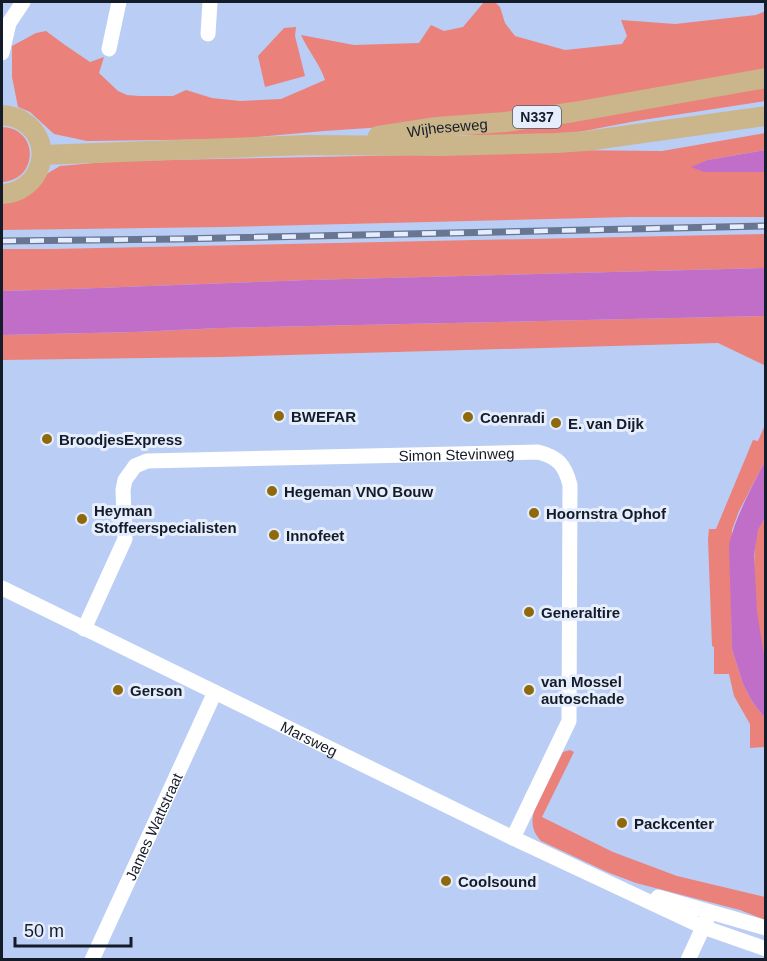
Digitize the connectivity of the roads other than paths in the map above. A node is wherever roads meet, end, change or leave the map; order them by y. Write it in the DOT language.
graph roads {
  1 [pos="22,2"];
  2 [pos="119,2"];
  3 [pos="210,2"];
  4 [pos="208,34"];
  5 [pos="109,49"];
  6 [pos="2,53"];
  7 [pos="765,78"];
  8 [pos="2,115"];
  9 [pos="765,116"];
  10 [pos="307,145"];
  11 [pos="42,155"];
  12 [pos="2,194"];
  13 [pos="2,588"];
  14 [pos="84,628"];
  15 [pos="215,692"];
  16 [pos="513,838"];
  17 [pos="617,886"];
  18 [pos="710,912"];
  19 [pos="704,927"];
  20 [pos="765,928"];
  21 [pos="765,949"];
  22 [pos="92,960"];
  23 [pos="688,960"];
  1 -- 6 [label="street"];
  2 -- 5 [label="street"];
  3 -- 4 [label="street"];
  7 -- 10 [label="main road, Wijheseweg / N337"];
  8 -- 11 [label="main road"];
  9 -- 10 [label="main road, Wijheseweg / N337"];
  10 -- 11 [label="main road, Wijheseweg / N337"];
  11 -- 12 [label="main road"];
  13 -- 14 [label="street, Marsweg"];
  14 -- 15 [label="street, Marsweg"];
  14 -- 16 [label="street, Simon Stevinweg"];
  15 -- 16 [label="street, Marsweg"];
  15 -- 22 [label="street, James Wattstraat"];
  16 -- 17 [label="street, Marsweg"];
  17 -- 18 [label="street, Marsweg"];
  17 -- 19 [label="street, Marsweg"];
  18 -- 19 [label="street"];
  18 -- 20 [label="street, Marsweg"];
  19 -- 21 [label="street, Marsweg"];
  19 -- 23 [label="street"];
}
